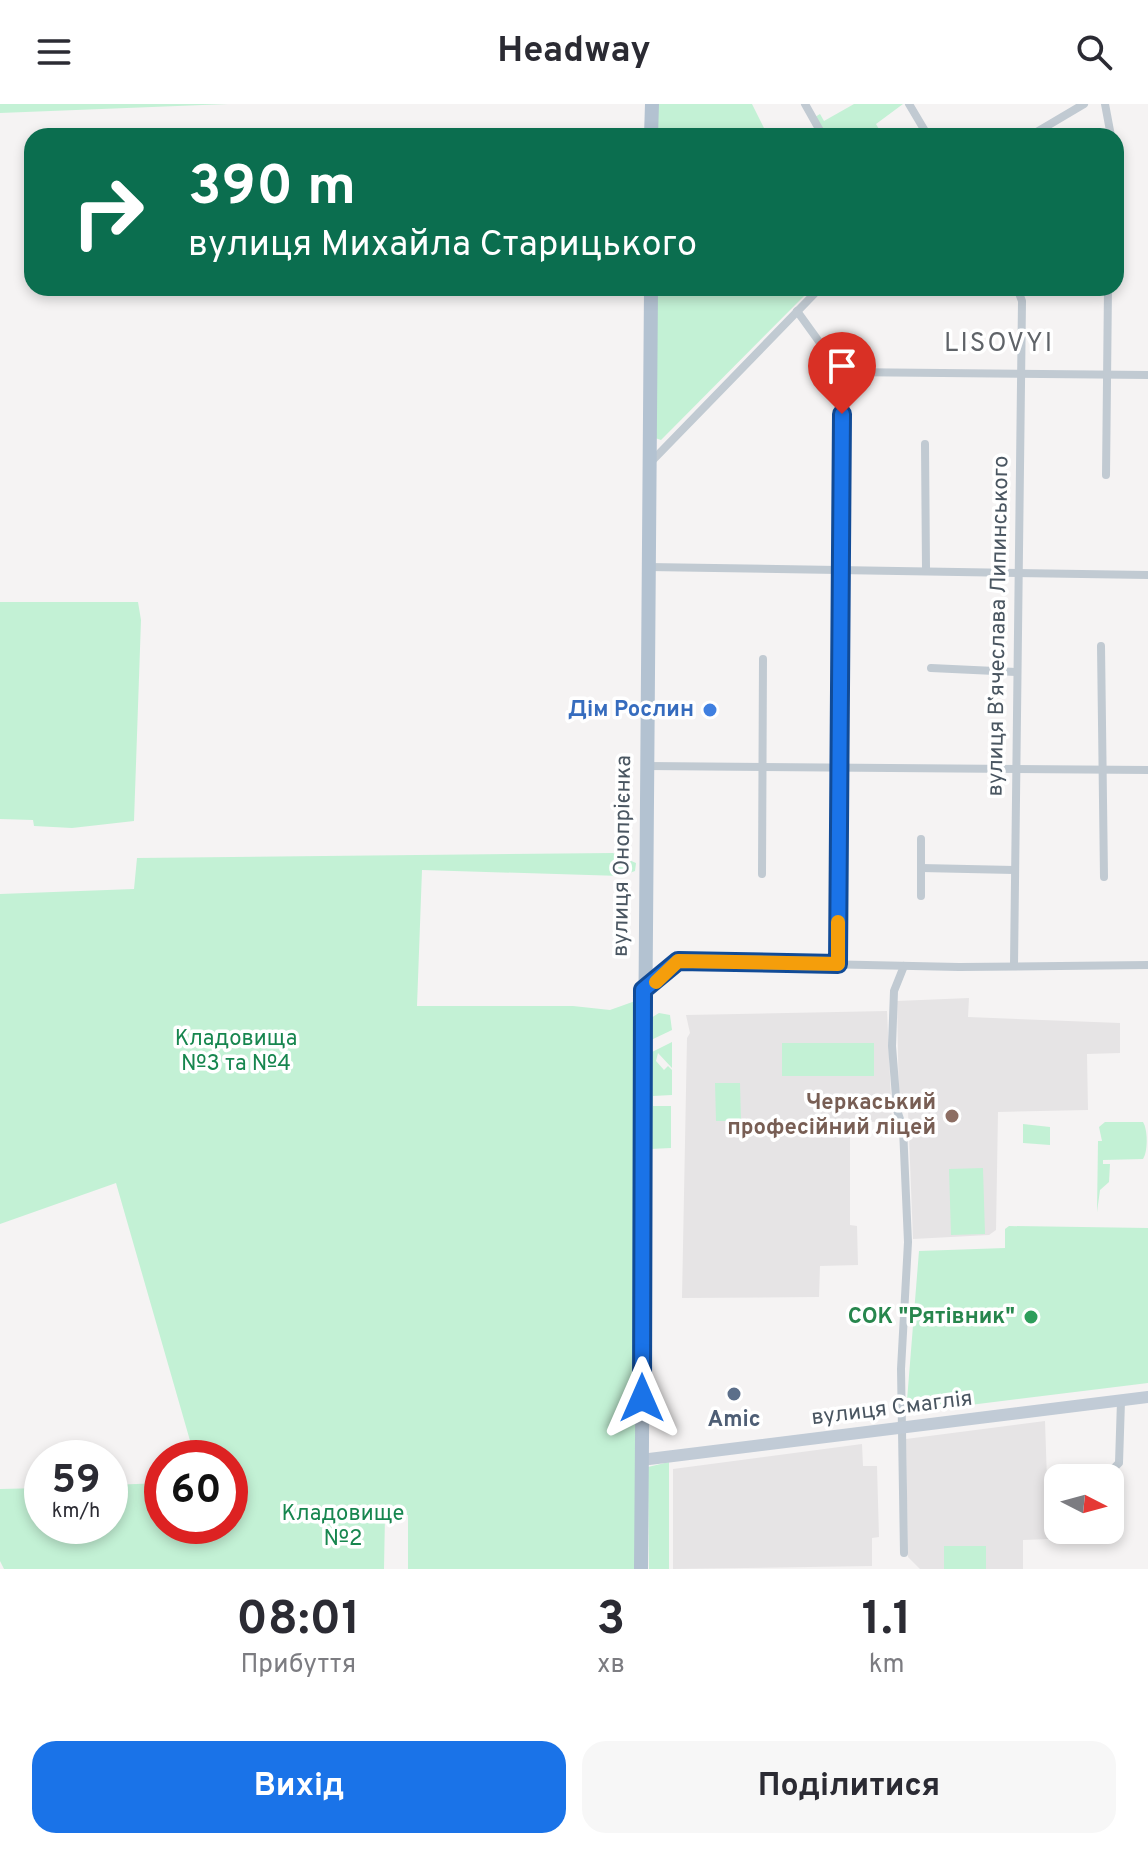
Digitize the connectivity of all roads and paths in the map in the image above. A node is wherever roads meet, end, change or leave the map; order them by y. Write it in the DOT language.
graph roads {
  1 [pos="652,104"];
  2 [pos="805,104"];
  3 [pos="909,104"];
  4 [pos="1084,104"];
  5 [pos="1105,104"];
  6 [pos="651,128"];
  7 [pos="818,128"];
  8 [pos="923,128"];
  9 [pos="1044,128"];
  10 [pos="1110,128"];
  11 [pos="651,296"];
  12 [pos="812,296"];
  13 [pos="1020,296"];
  14 [pos="1108,296"];
  15 [pos="797,311"];
  16 [pos="1020,371"];
  17 [pos="841,372"];
  18 [pos="1107,373"];
  19 [pos="1148,375"];
  20 [pos="925,444"];
  21 [pos="648,465"];
  22 [pos="1106,475"];
  23 [pos="648,567"];
  24 [pos="841,568"];
  25 [pos="926,569"];
  26 [pos="1019,572"];
  27 [pos="1148,575"];
  28 [pos="1101,646"];
  29 [pos="763,659"];
  30 [pos="931,668"];
  31 [pos="1016,672"];
  32 [pos="646,766"];
  33 [pos="765,768"];
  34 [pos="840,769"];
  35 [pos="1015,770"];
  36 [pos="1101,770"];
  37 [pos="1148,770"];
  38 [pos="921,839"];
  39 [pos="921,868"];
  40 [pos="1014,870"];
  41 [pos="762,874"];
  42 [pos="1104,877"];
  43 [pos="921,896"];
  44 [pos="838,964"];
  45 [pos="1014,965"];
  46 [pos="1148,965"];
  47 [pos="904,966"];
  48 [pos="643,990"];
  49 [pos="1148,1397"];
  50 [pos="1121,1401"];
  51 [pos="902,1427"];
  52 [pos="641,1460"];
  53 [pos="1118,1464"];
  54 [pos="904,1553"];
  55 [pos="641,1569"];
  1 -- 6 [label="main road"];
  2 -- 7 [label="street"];
  3 -- 8 [label="street"];
  4 -- 9 [label="street"];
  5 -- 10 [label="street"];
  11 -- 21 [label="main road, вулиця Онопрієнка"];
  12 -- 15 [label="street"];
  13 -- 16 [label="street, вулиця Вʼячеслава Липинського"];
  14 -- 18 [label="street"];
  15 -- 17 [label="street"];
  15 -- 21 [label="street"];
  16 -- 17 [label="street"];
  16 -- 18 [label="street"];
  16 -- 26 [label="street, вулиця Вʼячеслава Липинського"];
  17 -- 24 [label="street"];
  18 -- 19 [label="street"];
  18 -- 22 [label="street"];
  20 -- 25 [label="street"];
  21 -- 23 [label="main road, вулиця Онопрієнка"];
  23 -- 24 [label="street"];
  23 -- 32 [label="main road, вулиця Онопрієнка"];
  24 -- 25 [label="street"];
  24 -- 34 [label="street"];
  25 -- 26 [label="street"];
  26 -- 27 [label="street"];
  26 -- 31 [label="street, вулиця Вʼячеслава Липинського"];
  28 -- 36 [label="street"];
  29 -- 33 [label="street"];
  30 -- 31 [label="street"];
  31 -- 35 [label="street, вулиця Вʼячеслава Липинського"];
  32 -- 33 [label="street"];
  32 -- 48 [label="main road, вулиця Онопрієнка"];
  33 -- 34 [label="street"];
  33 -- 41 [label="street"];
  34 -- 35 [label="street"];
  34 -- 44 [label="street"];
  35 -- 36 [label="street"];
  35 -- 40 [label="street, вулиця Вʼячеслава Липинського"];
  36 -- 37 [label="street"];
  36 -- 42 [label="street"];
  38 -- 39 [label="street"];
  39 -- 40 [label="street"];
  39 -- 43 [label="street"];
  40 -- 45 [label="street, вулиця Вʼячеслава Липинського"];
  44 -- 47 [label="street"];
  44 -- 48 [label="street"];
  45 -- 46 [label="street"];
  45 -- 47 [label="street"];
  47 -- 51 [label="street"];
  48 -- 52 [label="main road, вулиця Онопрієнка"];
  49 -- 50 [label="street, вулиця Смаглія"];
  50 -- 51 [label="street, вулиця Смаглія"];
  50 -- 53 [label="street"];
  51 -- 52 [label="street, вулиця Смаглія"];
  51 -- 54 [label="street"];
  52 -- 55 [label="main road, вулиця Онопрієнка"];
}
